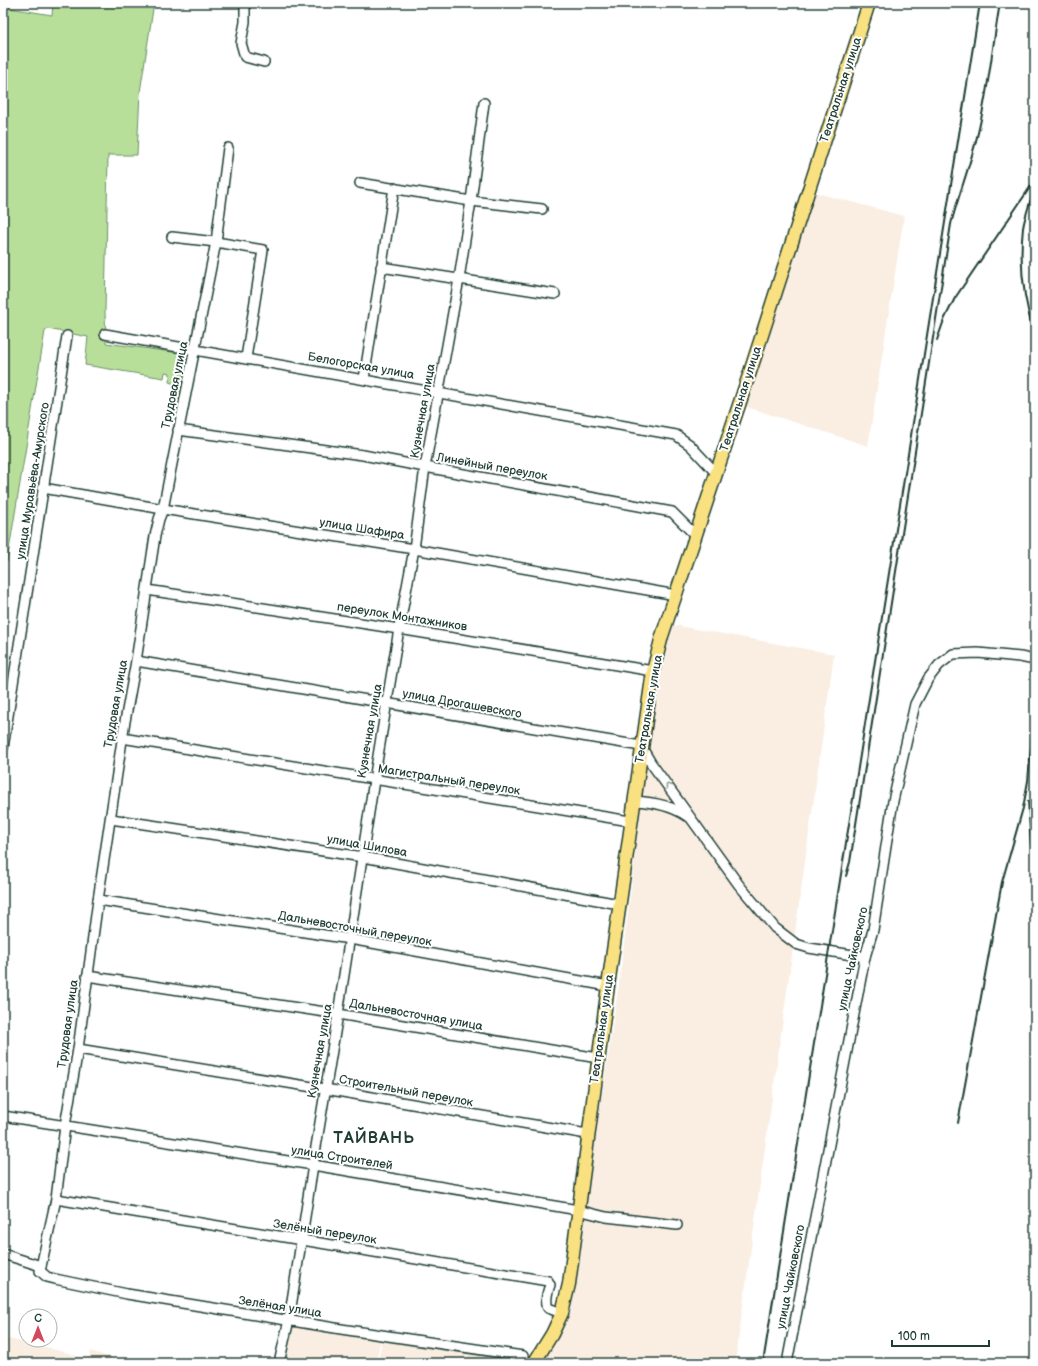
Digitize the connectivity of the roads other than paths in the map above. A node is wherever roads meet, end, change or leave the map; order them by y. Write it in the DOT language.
graph roads {
  1 [pos="245,3"];
  2 [pos="869,3"];
  3 [pos="264,62"];
  4 [pos="484,103"];
  5 [pos="228,148"];
  6 [pos="360,183"];
  7 [pos="394,188"];
  8 [pos="472,201"];
  9 [pos="542,208"];
  10 [pos="172,238"];
  11 [pos="216,242"];
  12 [pos="381,267"];
  13 [pos="459,279"];
  14 [pos="555,294"];
  15 [pos="106,334"];
  16 [pos="67,336"];
  17 [pos="195,348"];
  18 [pos="246,358"];
  19 [pos="364,379"];
  20 [pos="440,392"];
  21 [pos="178,430"];
  22 [pos="425,467"];
  23 [pos="716,473"];
  24 [pos="43,488"];
  25 [pos="163,509"];
  26 [pos="696,536"];
  27 [pos="414,549"];
  28 [pos="147,590"];
  29 [pos="676,595"];
  30 [pos="399,629"];
  31 [pos="136,660"];
  32 [pos="1035,660"];
  33 [pos="653,671"];
  34 [pos="388,703"];
  35 [pos="122,738"];
  36 [pos="641,746"];
  37 [pos="3,748"];
  38 [pos="374,780"];
  39 [pos="634,801"];
  40 [pos="691,818"];
  41 [pos="111,819"];
  42 [pos="630,821"];
  43 [pos="363,857"];
  44 [pos="98,900"];
  45 [pos="619,904"];
  46 [pos="350,939"];
  47 [pos="865,957"];
  48 [pos="86,976"];
  49 [pos="608,986"];
  50 [pos="338,1014"];
  51 [pos="78,1049"];
  52 [pos="598,1058"];
  53 [pos="325,1089"];
  54 [pos="3,1116"];
  55 [pos="65,1126"];
  56 [pos="588,1134"];
  57 [pos="313,1165"];
  58 [pos="56,1199"];
  59 [pos="578,1210"];
  60 [pos="677,1225"];
  61 [pos="301,1241"];
  62 [pos="3,1254"];
  63 [pos="3,1260"];
  64 [pos="41,1266"];
  65 [pos="562,1313"];
  66 [pos="289,1320"];
  67 [pos="523,1356"];
  68 [pos="279,1363"];
  69 [pos="534,1363"];
  70 [pos="787,1363"];
  1 -- 3 [label="street"];
  2 -- 23 [label="main road, Театральная улица"];
  4 -- 8 [label="street, Кузнечная улица"];
  5 -- 11 [label="street, Трудовая улица"];
  6 -- 7 [label="street"];
  7 -- 8 [label="street"];
  7 -- 12 [label="street"];
  8 -- 9 [label="street"];
  8 -- 13 [label="street, Кузнечная улица"];
  10 -- 11 [label="street"];
  11 -- 17 [label="street, Трудовая улица"];
  11 -- 18 [label="street"];
  12 -- 13 [label="street"];
  12 -- 19 [label="street"];
  13 -- 14 [label="street"];
  13 -- 20 [label="street, Кузнечная улица"];
  15 -- 17 [label="street, Белогорская улица"];
  16 -- 24 [label="street, улица Муравьёва-Амурского"];
  17 -- 18 [label="street, Белогорская улица"];
  17 -- 21 [label="street, Трудовая улица"];
  18 -- 19 [label="street, Белогорская улица"];
  19 -- 20 [label="street, Белогорская улица"];
  20 -- 22 [label="street, Кузнечная улица"];
  20 -- 23 [label="street, Белогорская улица"];
  21 -- 22 [label="street, Линейный переулок"];
  21 -- 25 [label="street, Трудовая улица"];
  22 -- 26 [label="street, Линейный переулок"];
  22 -- 27 [label="street, Кузнечная улица"];
  23 -- 26 [label="main road, Театральная улица"];
  24 -- 25 [label="street, улица Шафира"];
  24 -- 37 [label="street, улица Муравьёва-Амурского"];
  25 -- 27 [label="street, улица Шафира"];
  25 -- 28 [label="street, Трудовая улица"];
  26 -- 29 [label="main road, Театральная улица"];
  27 -- 29 [label="street, улица Шафира"];
  27 -- 30 [label="street, Кузнечная улица"];
  28 -- 30 [label="street, переулок Монтажников"];
  28 -- 31 [label="street, Трудовая улица"];
  29 -- 33 [label="main road, Театральная улица"];
  30 -- 33 [label="street, переулок Монтажников"];
  30 -- 34 [label="street, Кузнечная улица"];
  31 -- 34 [label="street, улица Дрогашевского"];
  31 -- 35 [label="street, Трудовая улица"];
  32 -- 47 [label="street, улица Чайковского"];
  33 -- 36 [label="main road, Театральная улица"];
  34 -- 36 [label="street, улица Дрогашевского"];
  34 -- 38 [label="street, Кузнечная улица"];
  35 -- 38 [label="street, Магистральный переулок"];
  35 -- 41 [label="street, Трудовая улица"];
  36 -- 39 [label="main road, Театральная улица"];
  40 -- 36 [label="street, one-way"];
  38 -- 42 [label="street, Магистральный переулок"];
  38 -- 43 [label="street, Кузнечная улица"];
  39 -- 40 [label="street"];
  39 -- 42 [label="main road, Театральная улица"];
  40 -- 47 [label="street"];
  41 -- 43 [label="street, улица Шилова"];
  41 -- 44 [label="street, Трудовая улица"];
  42 -- 45 [label="main road, Театральная улица"];
  43 -- 45 [label="street, улица Шилова"];
  43 -- 46 [label="street, Кузнечная улица"];
  44 -- 46 [label="street, Дальневосточный переулок"];
  44 -- 48 [label="street, Трудовая улица"];
  45 -- 49 [label="main road, Театральная улица"];
  46 -- 49 [label="street, Дальневосточный переулок"];
  46 -- 50 [label="street, Кузнечная улица"];
  47 -- 70 [label="street, улица Чайковского"];
  48 -- 50 [label="street, Дальневосточная улица"];
  48 -- 51 [label="street, Трудовая улица"];
  49 -- 52 [label="main road, Театральная улица"];
  50 -- 52 [label="street, Дальневосточная улица"];
  50 -- 53 [label="street, Кузнечная улица"];
  51 -- 53 [label="street, Строительный переулок"];
  51 -- 55 [label="street, Трудовая улица"];
  52 -- 56 [label="main road, Театральная улица"];
  53 -- 56 [label="street, Строительный переулок"];
  53 -- 57 [label="street, Кузнечная улица"];
  54 -- 55 [label="street, улица Строителей"];
  55 -- 57 [label="street, улица Строителей"];
  55 -- 58 [label="street, Трудовая улица"];
  56 -- 59 [label="main road, Театральная улица"];
  57 -- 59 [label="street, улица Строителей"];
  57 -- 61 [label="street, Кузнечная улица"];
  58 -- 61 [label="street, Зелёный переулок"];
  58 -- 64 [label="street, Трудовая улица"];
  59 -- 60 [label="street, улица Строителей"];
  59 -- 65 [label="main road, Театральная улица"];
  61 -- 65 [label="street, Зелёный переулок"];
  61 -- 66 [label="street, Кузнечная улица"];
  62 -- 64 [label="street, Зелёная улица"];
  63 -- 64 [label="street"];
  64 -- 66 [label="street, Зелёная улица"];
  65 -- 69 [label="main road, Театральная улица"];
  66 -- 67 [label="street, Зелёная улица"];
  66 -- 68 [label="street, Кузнечная улица"];
}
